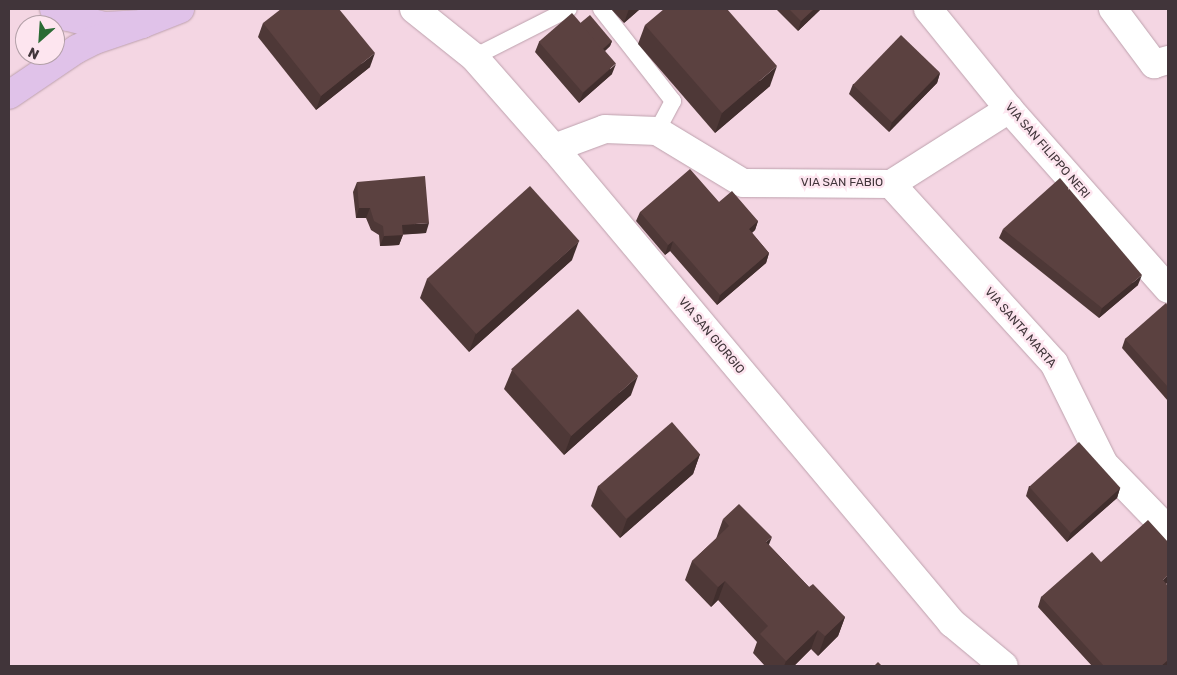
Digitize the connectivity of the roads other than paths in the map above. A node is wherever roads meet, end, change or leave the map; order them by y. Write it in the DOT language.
graph roads {
  1 [pos="54,9"];
  2 [pos="180,9"];
  3 [pos="414,9"];
  4 [pos="568,9"];
  5 [pos="602,9"];
  6 [pos="928,9"];
  7 [pos="1113,9"];
  8 [pos="142,24"];
  9 [pos="474,57"];
  10 [pos="1161,62"];
  11 [pos="9,95"];
  12 [pos="1010,109"];
  13 [pos="657,131"];
  14 [pos="554,148"];
  15 [pos="891,184"];
  16 [pos="1168,290"];
  17 [pos="1168,530"];
  18 [pos="1004,666"];
  1 -- 8 [label="main road"];
  2 -- 8 [label="main road"];
  3 -- 9 [label="street, VIA SAN GIORGIO"];
  4 -- 9 [label="lane"];
  5 -- 13 [label="lane"];
  6 -- 12 [label="street, VIA SAN FILIPPO NERI"];
  7 -- 10 [label="street"];
  8 -- 11 [label="main road"];
  9 -- 14 [label="street, VIA SAN GIORGIO"];
  12 -- 15 [label="street, VIA SAN FABIO"];
  12 -- 16 [label="street, VIA SAN FILIPPO NERI"];
  13 -- 14 [label="street"];
  13 -- 15 [label="street, VIA SAN FABIO"];
  14 -- 18 [label="street, VIA SAN GIORGIO"];
  15 -- 17 [label="street, VIA SANTA MARTA"];
}
